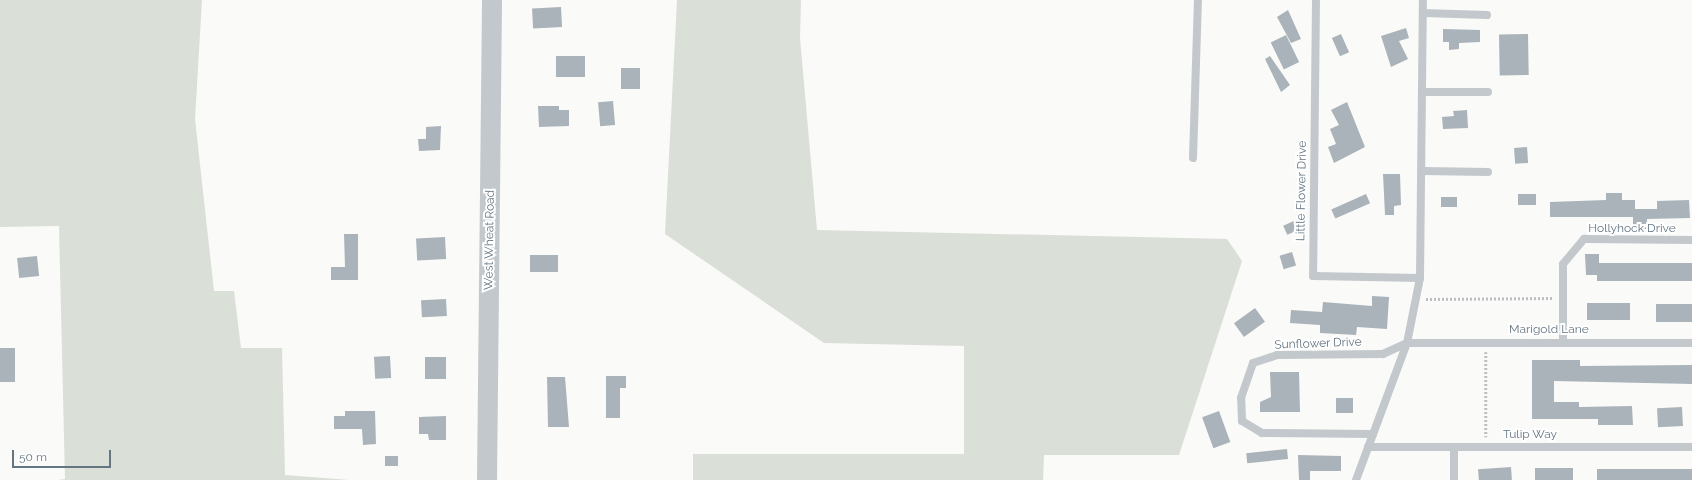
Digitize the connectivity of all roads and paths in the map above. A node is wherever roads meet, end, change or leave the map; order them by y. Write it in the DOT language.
graph roads {
  1 [pos="492,0"];
  2 [pos="1198,0"];
  3 [pos="1316,0"];
  4 [pos="1423,0"];
  5 [pos="1423,14"];
  6 [pos="1487,15"];
  7 [pos="1423,92"];
  8 [pos="1488,92"];
  9 [pos="1193,158"];
  10 [pos="1422,171"];
  11 [pos="1488,172"];
  12 [pos="1692,240"];
  13 [pos="1420,278"];
  14 [pos="1564,298"];
  15 [pos="1415,301"];
  16 [pos="1563,341"];
  17 [pos="1486,342"];
  18 [pos="1407,343"];
  19 [pos="1692,343"];
  20 [pos="1373,434"];
  21 [pos="1368,447"];
  22 [pos="1454,447"];
  23 [pos="1486,447"];
  24 [pos="1692,447"];
  25 [pos="487,480"];
  26 [pos="1356,480"];
  27 [pos="1454,480"];
  1 -- 25 [label="street, West Wheat Road"];
  2 -- 9 [label="lane"];
  3 -- 13 [label="lane, Little Flower Drive"];
  4 -- 5 [label="lane"];
  5 -- 6 [label="lane"];
  5 -- 7 [label="lane"];
  7 -- 8 [label="lane"];
  7 -- 10 [label="lane"];
  10 -- 11 [label="lane"];
  10 -- 13 [label="lane"];
  12 -- 14 [label="lane, Hollyhock Drive"];
  13 -- 15 [label="lane"];
  14 -- 15 [label="path"];
  14 -- 16 [label="lane, Hollyhock Drive"];
  15 -- 18 [label="lane"];
  16 -- 17 [label="lane, Marigold Lane"];
  16 -- 19 [label="lane, Marigold Lane"];
  17 -- 18 [label="lane, Marigold Lane"];
  17 -- 23 [label="path"];
  18 -- 20 [label="lane"];
  18 -- 20 [label="lane, Sunflower Drive"];
  20 -- 21 [label="lane"];
  21 -- 22 [label="lane, Tulip Way"];
  21 -- 26 [label="lane"];
  22 -- 23 [label="lane, Tulip Way"];
  22 -- 27 [label="lane"];
  23 -- 24 [label="lane, Tulip Way"];
}
